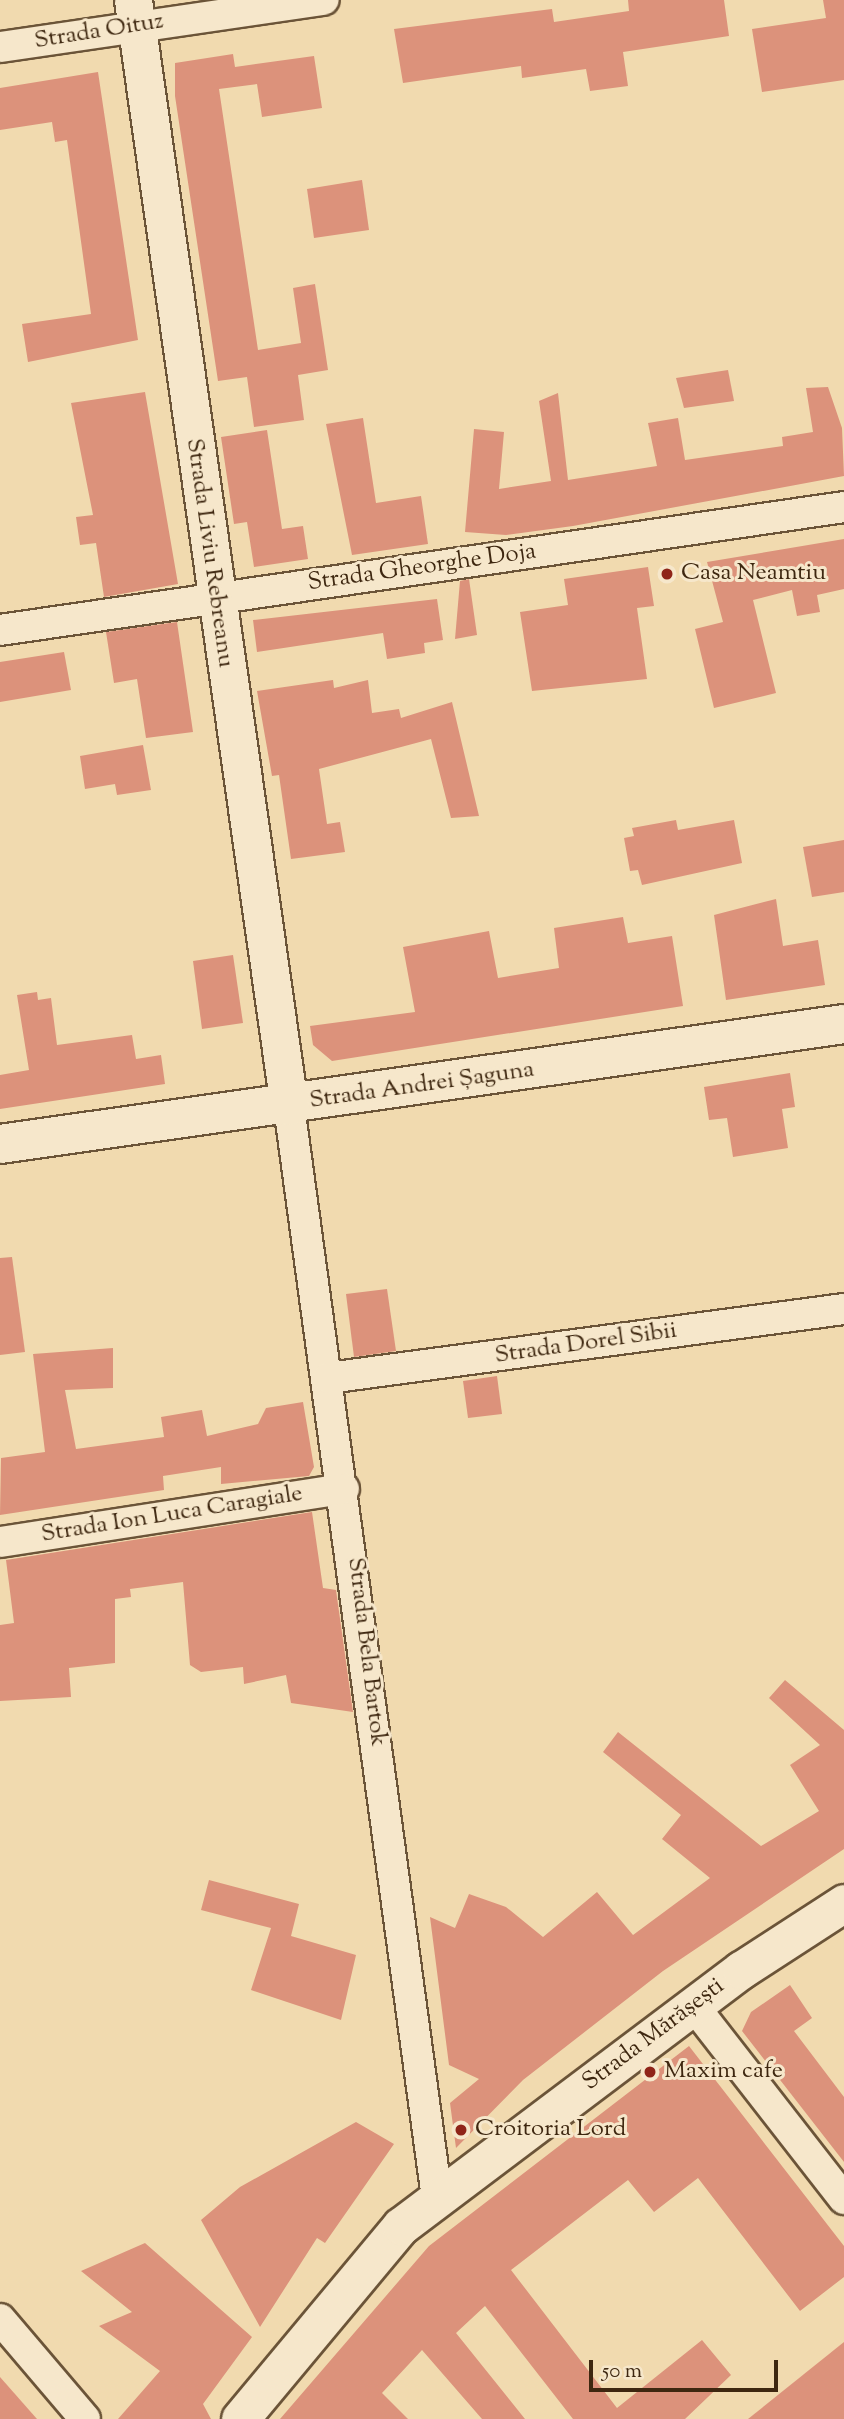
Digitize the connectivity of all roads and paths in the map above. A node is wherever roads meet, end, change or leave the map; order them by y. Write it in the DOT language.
graph roads {
  1 [pos="324,0"];
  2 [pos="135,13"];
  3 [pos="0,47"];
  4 [pos="844,507"];
  5 [pos="214,598"];
  6 [pos="0,630"];
  7 [pos="844,1024"];
  8 [pos="289,1106"];
  9 [pos="0,1144"];
  10 [pos="844,1310"];
  11 [pos="328,1378"];
  12 [pos="344,1489"];
  13 [pos="0,1542"];
  14 [pos="844,1903"];
  15 [pos="693,2006"];
  16 [pos="437,2198"];
  17 [pos="844,2199"];
  18 [pos="0,2319"];
  19 [pos="85,2419"];
  20 [pos="240,2419"];
  1 -- 2 [label="street, Strada Oituz"];
  2 -- 3 [label="street, Strada Oituz"];
  2 -- 5 [label="street, Strada Liviu Rebreanu"];
  4 -- 5 [label="street, Strada Gheorghe Doja"];
  5 -- 6 [label="street, Strada Gheorghe Doja"];
  5 -- 8 [label="street, Strada Liviu Rebreanu"];
  7 -- 8 [label="main road, Strada Andrei Șaguna"];
  8 -- 9 [label="main road, Strada Andrei Șaguna"];
  8 -- 11 [label="street, Strada Bela Bartok"];
  10 -- 11 [label="street, Strada Dorel Sibii"];
  11 -- 12 [label="street, Strada Bela Bartok"];
  12 -- 13 [label="street, Strada Ion Luca Caragiale"];
  12 -- 16 [label="street, Strada Bela Bartok"];
  14 -- 15 [label="street, Strada Mărășești"];
  15 -- 16 [label="street, Strada Mărășești"];
  15 -- 17 [label="street"];
  16 -- 20 [label="street, Strada Mărășești"];
  18 -- 19 [label="street"];
}
